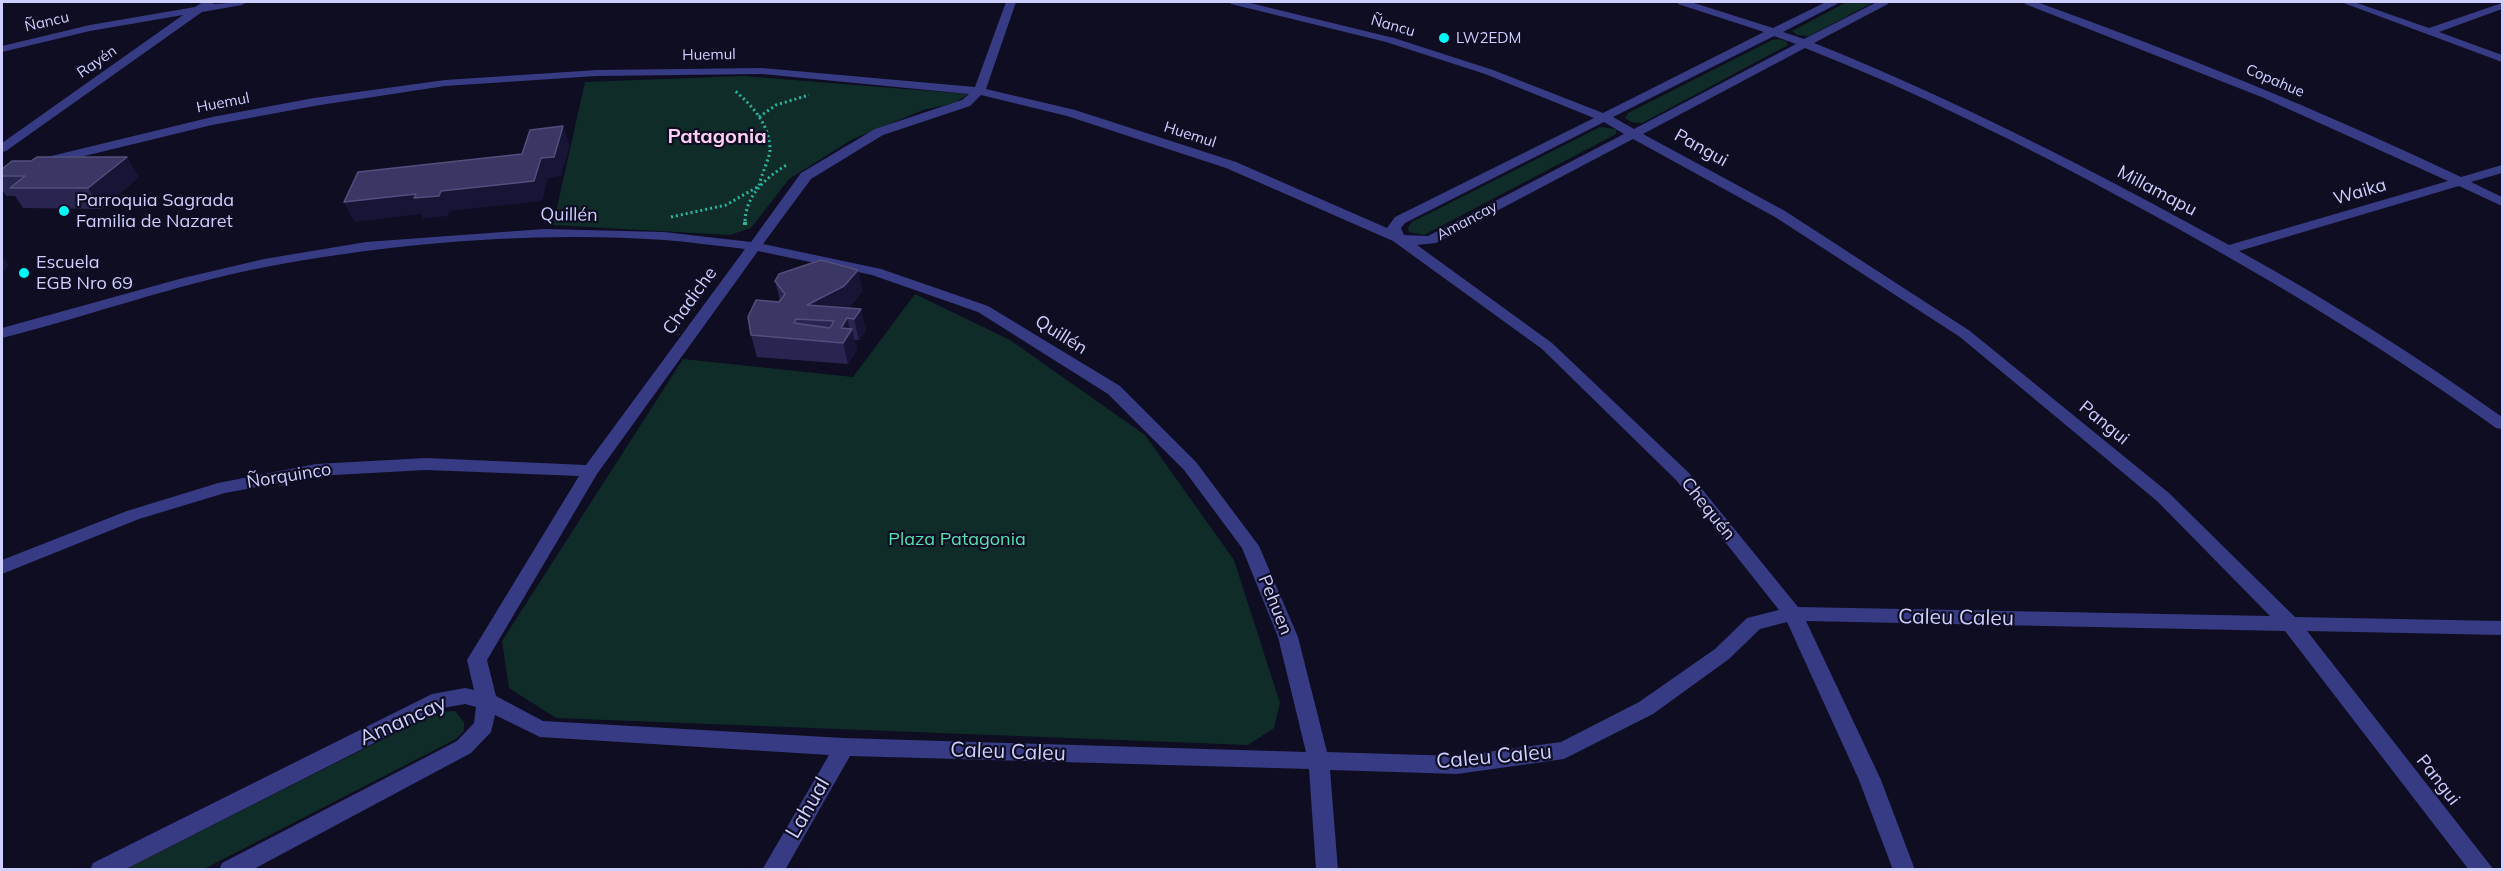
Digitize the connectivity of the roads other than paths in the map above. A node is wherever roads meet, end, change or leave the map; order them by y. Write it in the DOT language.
graph roads {
  1 [pos="242,2"];
  2 [pos="1011,2"];
  3 [pos="1235,2"];
  4 [pos="1682,2"];
  5 [pos="1833,2"];
  6 [pos="1884,2"];
  7 [pos="2029,2"];
  8 [pos="2346,2"];
  9 [pos="205,4"];
  10 [pos="2502,6"];
  11 [pos="1773,31"];
  12 [pos="2432,32"];
  13 [pos="1804,43"];
  14 [pos="2,49"];
  15 [pos="2502,59"];
  16 [pos="979,91"];
  17 [pos="1605,118"];
  18 [pos="1633,132"];
  19 [pos="2,148"];
  20 [pos="2502,169"];
  21 [pos="2,172"];
  22 [pos="2461,181"];
  23 [pos="2502,202"];
  24 [pos="1398,238"];
  25 [pos="753,246"];
  26 [pos="2228,250"];
  27 [pos="2,333"];
  28 [pos="1114,390"];
  29 [pos="2502,424"];
  30 [pos="591,471"];
  31 [pos="2,567"];
  32 [pos="1793,614"];
  33 [pos="2291,624"];
  34 [pos="2502,627"];
  35 [pos="488,700"];
  36 [pos="844,747"];
  37 [pos="1319,761"];
  38 [pos="100,870"];
  39 [pos="230,870"];
  40 [pos="773,870"];
  41 [pos="1326,870"];
  42 [pos="1904,870"];
  43 [pos="2483,870"];
  1 -- 9 [label="street, Ñancu"];
  2 -- 16 [label="street"];
  3 -- 17 [label="street, Ñancu"];
  4 -- 11 [label="street, Millamapu"];
  5 -- 11 [label="street, Amancay"];
  6 -- 13 [label="street, Amancay"];
  7 -- 22 [label="street, Copahue"];
  8 -- 12 [label="street"];
  9 -- 14 [label="street, Ñancu"];
  9 -- 19 [label="street, Rayén"];
  10 -- 12 [label="street"];
  11 -- 13 [label="street, Millamapu"];
  11 -- 17 [label="street, Amancay"];
  12 -- 15 [label="street"];
  13 -- 18 [label="street, Amancay"];
  13 -- 26 [label="street, Millamapu"];
  16 -- 21 [label="street, Huemul"];
  16 -- 24 [label="street, Huemul"];
  16 -- 25 [label="street, Chadiche"];
  17 -- 18 [label="street, Pangui"];
  17 -- 24 [label="street, Amancay"];
  18 -- 24 [label="street, Amancay"];
  18 -- 33 [label="street, Pangui"];
  20 -- 22 [label="street, Waika"];
  22 -- 23 [label="street, Copahue"];
  22 -- 26 [label="street, Waika"];
  24 -- 32 [label="street, Chequén"];
  25 -- 27 [label="street, Quillén"];
  25 -- 28 [label="street, Quillén"];
  25 -- 30 [label="street, Chadiche"];
  26 -- 29 [label="street, Millamapu"];
  28 -- 37 [label="street, Pehuen"];
  30 -- 31 [label="street, Ñorquinco"];
  30 -- 35 [label="street, Chadiche"];
  32 -- 33 [label="street, Caleu Caleu"];
  32 -- 37 [label="street, Caleu Caleu"];
  32 -- 42 [label="street, Chequén"];
  33 -- 34 [label="street, Caleu Caleu"];
  33 -- 43 [label="street, Pangui"];
  35 -- 36 [label="street, Caleu Caleu"];
  35 -- 38 [label="street, Amancay"];
  35 -- 39 [label="street"];
  36 -- 37 [label="street, Caleu Caleu"];
  36 -- 40 [label="street, Lahual"];
  37 -- 41 [label="street, Pehuen"];
}
